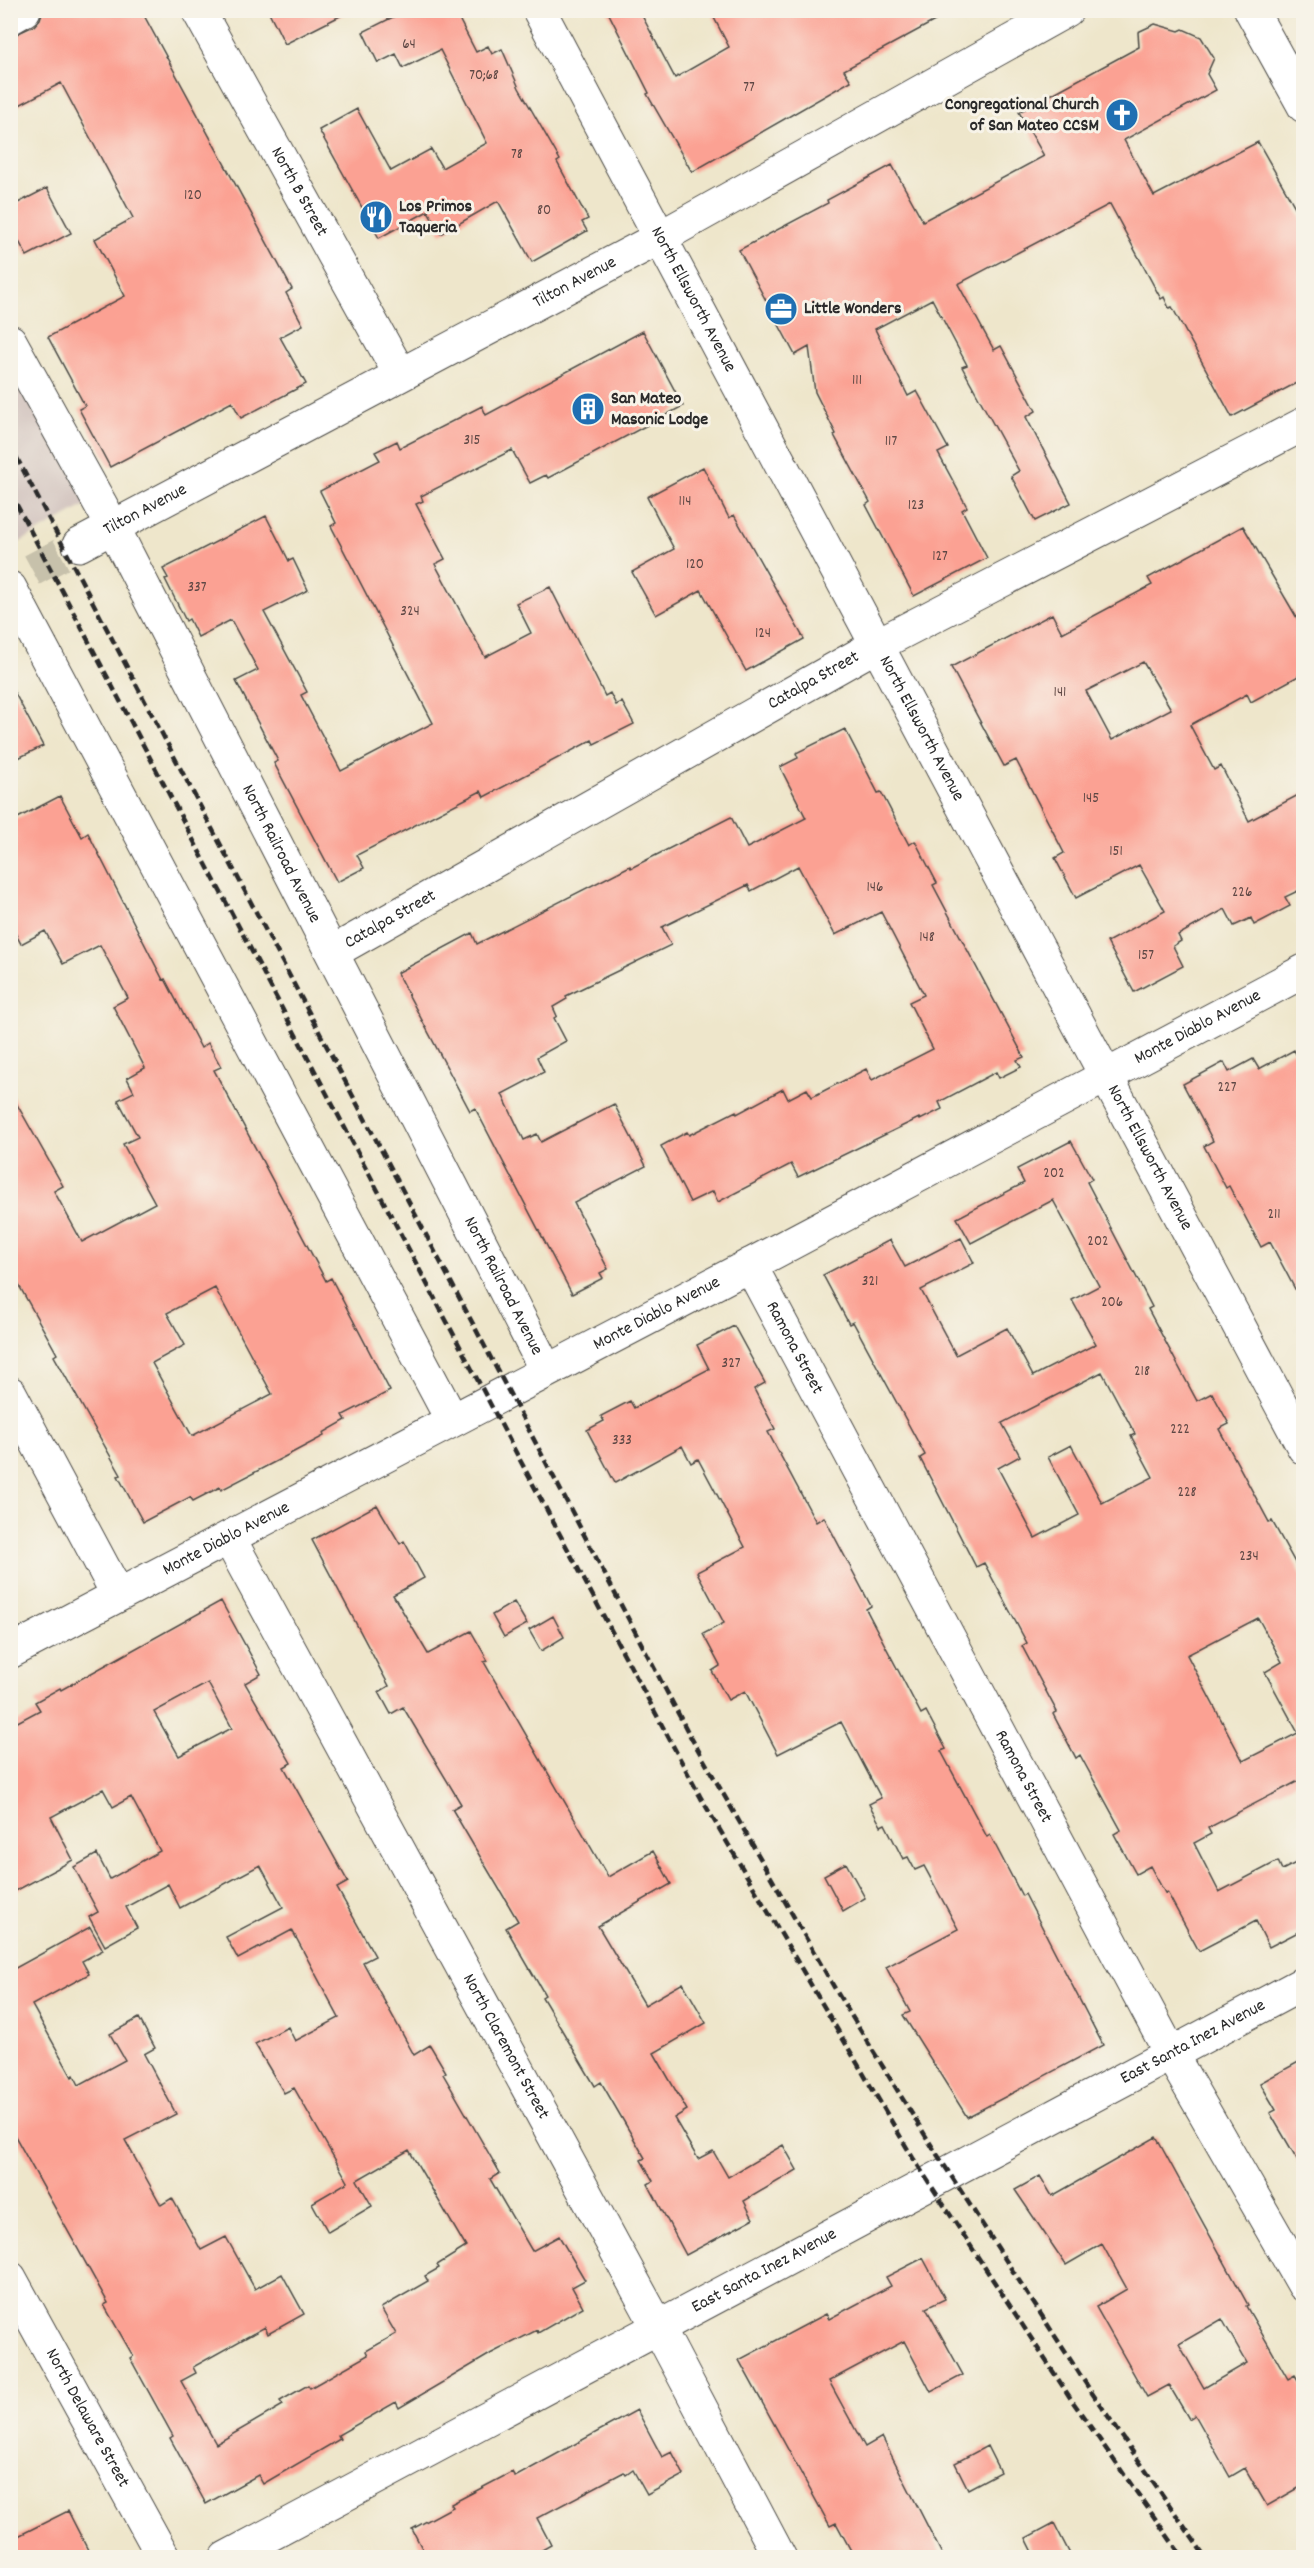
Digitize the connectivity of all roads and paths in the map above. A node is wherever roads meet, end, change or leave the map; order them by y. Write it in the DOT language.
graph roads {
  1 [pos="24,10"];
  2 [pos="198,10"];
  3 [pos="539,10"];
  4 [pos="1067,10"];
  5 [pos="1251,10"];
  6 [pos="10,18"];
  7 [pos="1304,106"];
  8 [pos="661,237"];
  9 [pos="10,341"];
  10 [pos="400,374"];
  11 [pos="1304,424"];
  12 [pos="113,527"];
  13 [pos="79,545"];
  14 [pos="18,580"];
  15 [pos="877,645"];
  16 [pos="333,952"];
  17 [pos="1304,971"];
  18 [pos="1106,1076"];
  19 [pos="750,1265"];
  20 [pos="546,1370"];
  21 [pos="10,1393"];
  22 [pos="452,1420"];
  23 [pos="1304,1448"];
  24 [pos="229,1538"];
  25 [pos="118,1595"];
  26 [pos="10,1652"];
  27 [pos="1304,1983"];
  28 [pos="1171,2054"];
  29 [pos="10,2278"];
  30 [pos="1304,2285"];
  31 [pos="658,2327"];
  32 [pos="164,2558"];
  33 [pos="226,2558"];
  34 [pos="780,2558"];
  1 -- 6 [label="street"];
  2 -- 10 [label="street, North B Street"];
  3 -- 8 [label="street, North Ellsworth Avenue"];
  4 -- 8 [label="street, Tilton Avenue"];
  5 -- 7 [label="street"];
  8 -- 10 [label="street, Tilton Avenue"];
  8 -- 15 [label="street, North Ellsworth Avenue"];
  9 -- 12 [label="street, North Railroad Avenue"];
  10 -- 12 [label="street, Tilton Avenue"];
  11 -- 15 [label="street, Catalpa Street"];
  12 -- 13 [label="street, Tilton Avenue"];
  12 -- 16 [label="street, North Railroad Avenue"];
  14 -- 22 [label="street"];
  15 -- 16 [label="street, Catalpa Street"];
  15 -- 18 [label="street, North Ellsworth Avenue"];
  16 -- 20 [label="street, North Railroad Avenue"];
  17 -- 18 [label="street, Monte Diablo Avenue"];
  18 -- 19 [label="street, Monte Diablo Avenue"];
  18 -- 23 [label="street, North Ellsworth Avenue"];
  19 -- 20 [label="street, Monte Diablo Avenue"];
  19 -- 28 [label="street, Ramona Street"];
  20 -- 22 [label="street, Monte Diablo Avenue"];
  21 -- 25 [label="street"];
  22 -- 24 [label="street, Monte Diablo Avenue"];
  24 -- 25 [label="street, Monte Diablo Avenue"];
  24 -- 31 [label="street, North Claremont Street"];
  25 -- 26 [label="street, Monte Diablo Avenue"];
  27 -- 28 [label="street, East Santa Inez Avenue"];
  28 -- 30 [label="street, Ramona Street"];
  28 -- 31 [label="street, East Santa Inez Avenue"];
  29 -- 32 [label="street, North Delaware Street"];
  31 -- 33 [label="street, East Santa Inez Avenue"];
  31 -- 34 [label="street, North Claremont Street"];
}
